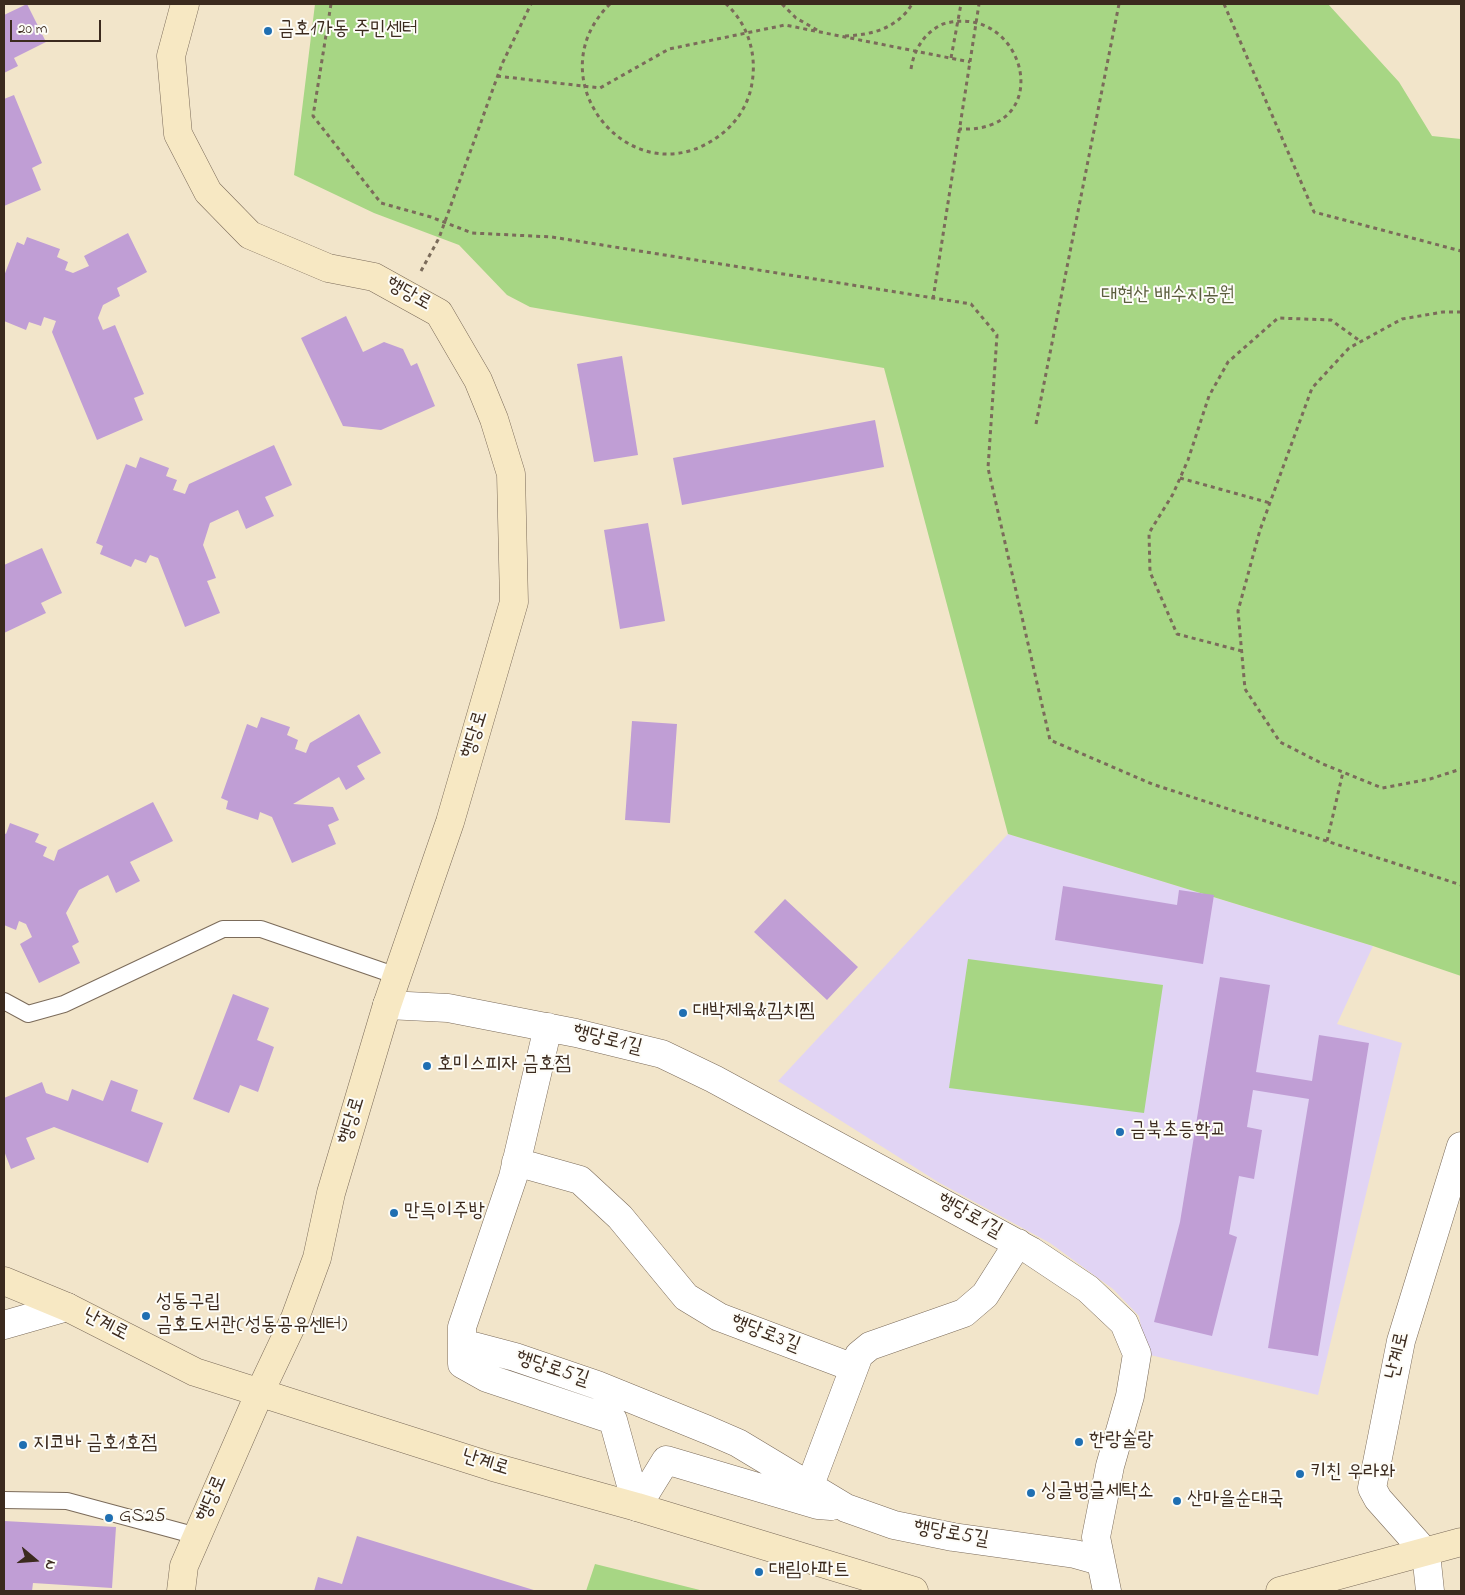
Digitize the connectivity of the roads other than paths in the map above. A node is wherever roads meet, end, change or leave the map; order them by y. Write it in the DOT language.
graph roads {
  1 [pos="185,4"];
  2 [pos="397,976"];
  3 [pos="4,1002"];
  4 [pos="387,1005"];
  5 [pos="548,1027"];
  6 [pos="1461,1146"];
  7 [pos="516,1162"];
  8 [pos="1018,1244"];
  9 [pos="4,1281"];
  10 [pos="67,1307"];
  11 [pos="4,1325"];
  12 [pos="462,1343"];
  13 [pos="854,1368"];
  14 [pos="260,1392"];
  15 [pos="810,1485"];
  16 [pos="4,1500"];
  17 [pos="637,1507"];
  18 [pos="846,1508"];
  19 [pos="197,1536"];
  20 [pos="1461,1542"];
  21 [pos="1426,1553"];
  22 [pos="1100,1561"];
  23 [pos="181,1591"];
  24 [pos="914,1591"];
  25 [pos="1106,1591"];
  26 [pos="1280,1591"];
  27 [pos="1430,1591"];
  1 -- 2 [label="main road, 행당로"];
  2 -- 3 [label="lane"];
  2 -- 4 [label="main road, 행당로"];
  4 -- 5 [label="street, 행당로1길"];
  4 -- 14 [label="main road, 행당로"];
  5 -- 7 [label="street, 행당로1길"];
  5 -- 8 [label="street, 행당로1길"];
  6 -- 21 [label="street, 난계로"];
  7 -- 12 [label="street"];
  7 -- 13 [label="street, 행당로3길"];
  8 -- 13 [label="street"];
  8 -- 22 [label="street, 행당로1길"];
  9 -- 10 [label="main road, 난계로"];
  10 -- 11 [label="street, 난계로"];
  10 -- 14 [label="main road, 난계로"];
  12 -- 15 [label="street, 행당로5길"];
  12 -- 17 [label="street"];
  13 -- 15 [label="street"];
  14 -- 17 [label="main road, 난계로"];
  14 -- 19 [label="main road, 행당로"];
  15 -- 18 [label="street, 행당로5길"];
  16 -- 19 [label="lane"];
  17 -- 18 [label="street"];
  17 -- 24 [label="main road, 난계로"];
  18 -- 22 [label="street, 행당로5길"];
  19 -- 23 [label="main road, 행당로"];
  20 -- 21 [label="main road"];
  21 -- 26 [label="main road"];
  21 -- 27 [label="street"];
  22 -- 25 [label="street, 행당로1길"];
}
